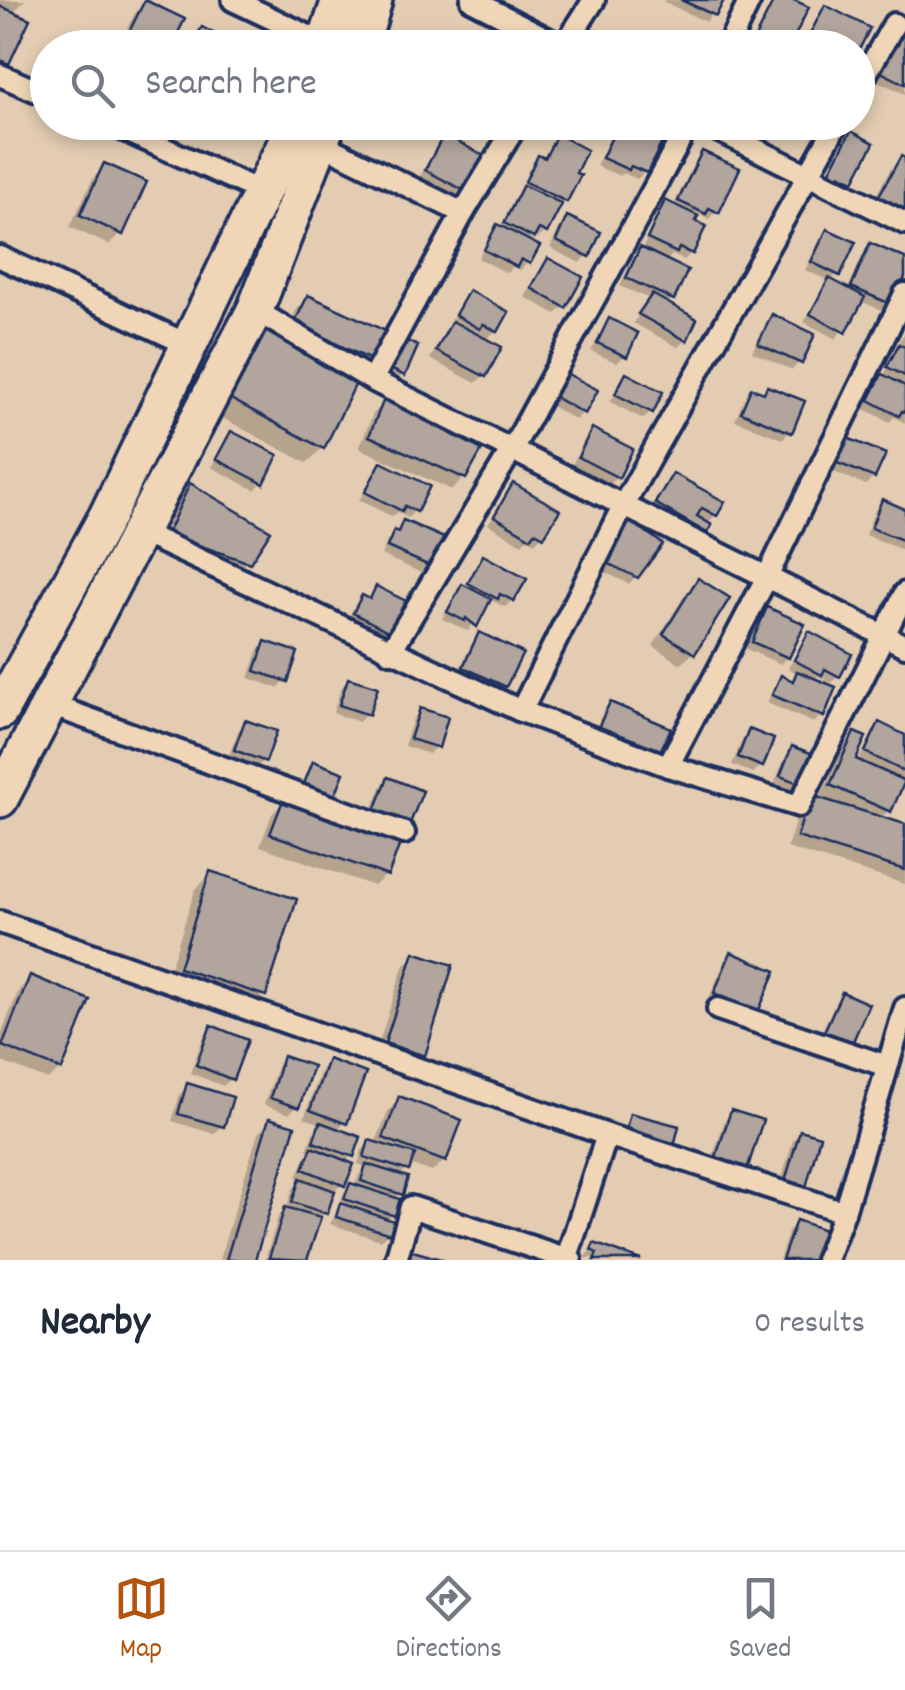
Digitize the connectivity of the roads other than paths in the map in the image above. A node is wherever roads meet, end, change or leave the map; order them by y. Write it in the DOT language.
graph roads {
  1 [pos="233,0"];
  2 [pos="340,0"];
  3 [pos="374,0"];
  4 [pos="472,0"];
  5 [pos="594,0"];
  6 [pos="750,0"];
  7 [pos="894,24"];
  8 [pos="300,30"];
  9 [pos="337,30"];
  10 [pos="349,30"];
  11 [pos="531,30"];
  12 [pos="575,30"];
  13 [pos="735,30"];
  14 [pos="875,58"];
  15 [pos="0,75"];
  16 [pos="30,88"];
  17 [pos="146,140"];
  18 [pos="306,140"];
  19 [pos="311,140"];
  20 [pos="335,140"];
  21 [pos="507,140"];
  22 [pos="680,140"];
  23 [pos="739,140"];
  24 [pos="828,140"];
  25 [pos="810,174"];
  26 [pos="264,194"];
  27 [pos="464,213"];
  28 [pos="905,223"];
  29 [pos="0,256"];
  30 [pos="905,294"];
  31 [pos="255,310"];
  32 [pos="191,346"];
  33 [pos="372,380"];
  34 [pos="512,448"];
  35 [pos="624,504"];
  36 [pos="140,532"];
  37 [pos="767,577"];
  38 [pos="905,592"];
  39 [pos="882,636"];
  40 [pos="905,646"];
  41 [pos="390,652"];
  42 [pos="48,704"];
  43 [pos="0,711"];
  44 [pos="521,711"];
  45 [pos="668,766"];
  46 [pos="0,799"];
  47 [pos="404,833"];
  48 [pos="0,922"];
  49 [pos="905,1008"];
  50 [pos="718,1009"];
  51 [pos="895,1054"];
  52 [pos="607,1135"];
  53 [pos="844,1212"];
  54 [pos="568,1259"];
  55 [pos="396,1260"];
  56 [pos="826,1260"];
  1 -- 8 [label="street"];
  2 -- 9 [label="highway"];
  3 -- 10 [label="highway"];
  4 -- 11 [label="street"];
  5 -- 12 [label="street"];
  6 -- 13 [label="street"];
  7 -- 14 [label="street"];
  15 -- 16 [label="street"];
  17 -- 26 [label="street"];
  18 -- 26 [label="highway"];
  19 -- 31 [label="highway"];
  20 -- 27 [label="street"];
  21 -- 27 [label="street"];
  22 -- 34 [label="street"];
  23 -- 25 [label="street"];
  24 -- 25 [label="street"];
  25 -- 28 [label="street"];
  25 -- 35 [label="street"];
  26 -- 32 [label="highway"];
  27 -- 33 [label="street"];
  29 -- 32 [label="street"];
  30 -- 37 [label="street"];
  31 -- 33 [label="street"];
  31 -- 36 [label="highway"];
  32 -- 43 [label="highway"];
  33 -- 34 [label="street"];
  34 -- 35 [label="street"];
  34 -- 41 [label="street"];
  35 -- 37 [label="street"];
  35 -- 44 [label="street"];
  36 -- 41 [label="street"];
  36 -- 42 [label="highway"];
  37 -- 39 [label="street"];
  37 -- 45 [label="street"];
  38 -- 39 [label="street"];
  39 -- 40 [label="street"];
  39 -- 45 [label="street"];
  41 -- 44 [label="street"];
  42 -- 46 [label="highway"];
  42 -- 47 [label="street"];
  44 -- 45 [label="street"];
  48 -- 52 [label="street"];
  49 -- 51 [label="street"];
  50 -- 51 [label="street"];
  51 -- 53 [label="street"];
  52 -- 53 [label="street"];
  52 -- 54 [label="street"];
  53 -- 56 [label="street"];
  54 -- 55 [label="street"];
}
